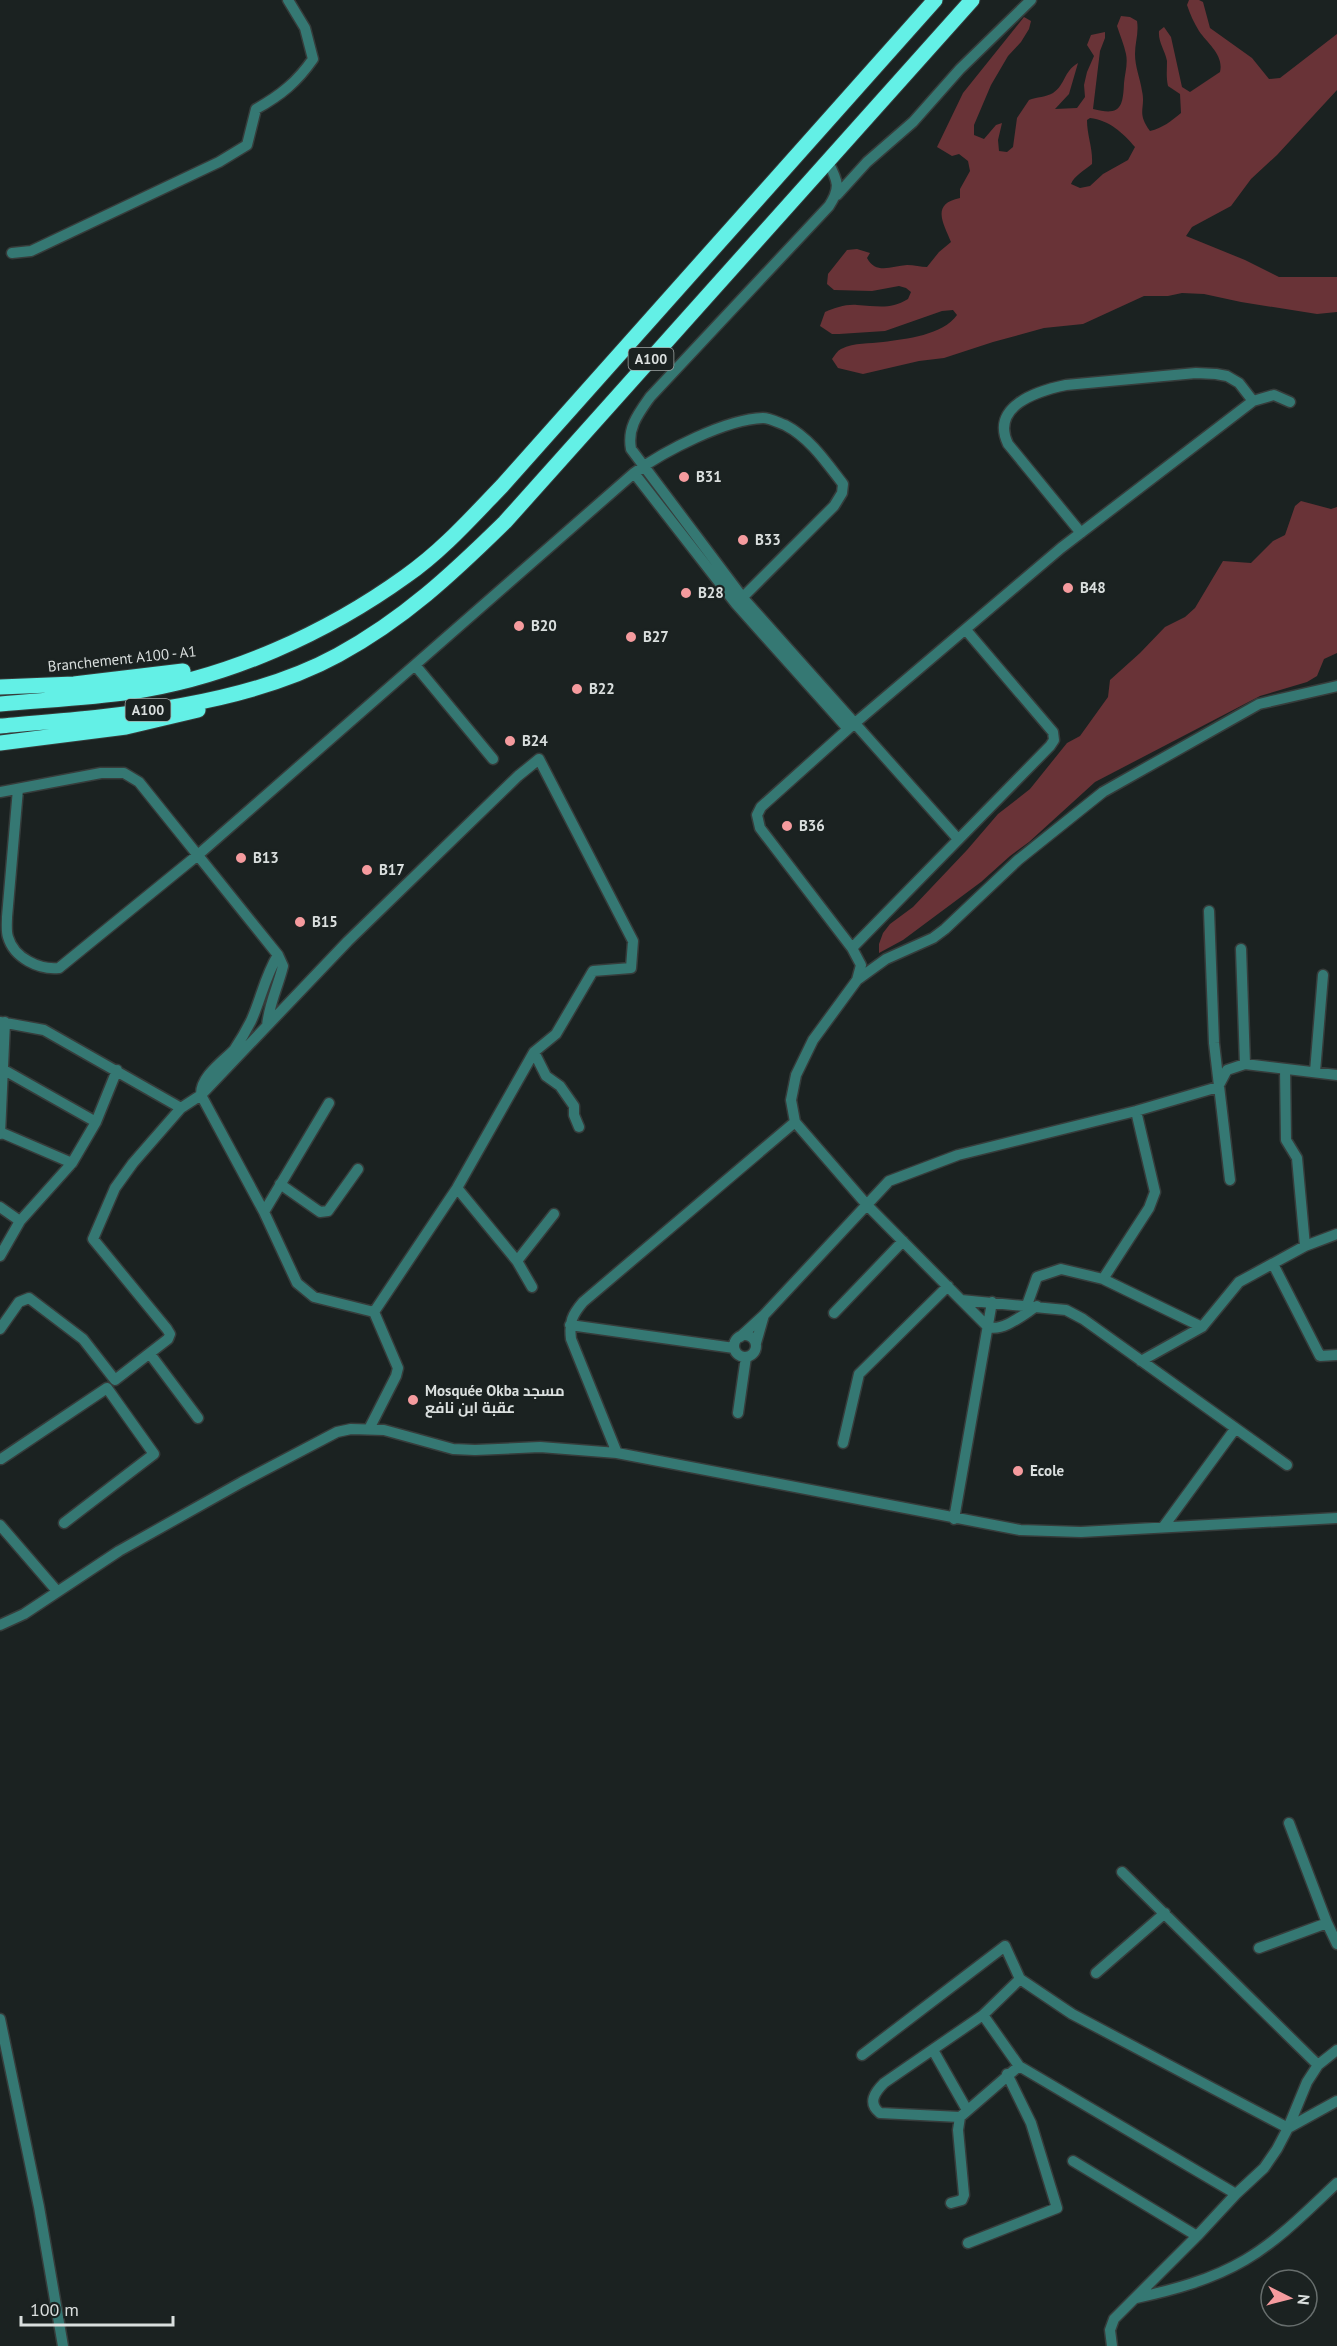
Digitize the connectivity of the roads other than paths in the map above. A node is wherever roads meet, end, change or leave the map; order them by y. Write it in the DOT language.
graph roads {
  1 [pos="288,0"];
  2 [pos="935,0"];
  3 [pos="972,0"];
  4 [pos="1031,0"];
  5 [pos="828,162"];
  6 [pos="837,195"];
  7 [pos="12,253"];
  8 [pos="1253,401"];
  9 [pos="1290,402"];
  10 [pos="638,470"];
  11 [pos="1081,533"];
  12 [pos="739,601"];
  13 [pos="966,630"];
  14 [pos="248,661"];
  15 [pos="415,664"];
  16 [pos="294,675"];
  17 [pos="1337,686"];
  18 [pos="0,687"];
  19 [pos="0,704"];
  20 [pos="0,726"];
  21 [pos="852,726"];
  22 [pos="0,743"];
  23 [pos="493,759"];
  24 [pos="18,789"];
  25 [pos="0,792"];
  26 [pos="958,839"];
  27 [pos="199,854"];
  28 [pos="1209,911"];
  29 [pos="852,948"];
  30 [pos="1241,949"];
  31 [pos="278,955"];
  32 [pos="1323,975"];
  33 [pos="857,980"];
  34 [pos="2,1022"];
  35 [pos="267,1026"];
  36 [pos="534,1052"];
  37 [pos="234,1056"];
  38 [pos="1245,1064"];
  39 [pos="1285,1069"];
  40 [pos="2,1070"];
  41 [pos="117,1070"];
  42 [pos="1315,1072"];
  43 [pos="1337,1075"];
  44 [pos="1218,1087"];
  45 [pos="201,1095"];
  46 [pos="329,1103"];
  47 [pos="182,1108"];
  48 [pos="1136,1111"];
  49 [pos="96,1122"];
  50 [pos="795,1122"];
  51 [pos="579,1127"];
  52 [pos="0,1132"];
  53 [pos="72,1163"];
  54 [pos="358,1169"];
  55 [pos="1230,1180"];
  56 [pos="280,1184"];
  57 [pos="457,1188"];
  58 [pos="867,1205"];
  59 [pos="0,1207"];
  60 [pos="264,1212"];
  61 [pos="554,1214"];
  62 [pos="20,1221"];
  63 [pos="1337,1234"];
  64 [pos="903,1241"];
  65 [pos="1305,1246"];
  66 [pos="0,1256"];
  67 [pos="517,1261"];
  68 [pos="1272,1264"];
  69 [pos="1103,1279"];
  70 [pos="948,1286"];
  71 [pos="532,1287"];
  72 [pos="961,1300"];
  73 [pos="993,1302"];
  74 [pos="1032,1306"];
  75 [pos="374,1312"];
  76 [pos="834,1313"];
  77 [pos="764,1315"];
  78 [pos="570,1324"];
  79 [pos="988,1327"];
  80 [pos="1202,1327"];
  81 [pos="0,1329"];
  82 [pos="740,1337"];
  83 [pos="756,1343"];
  84 [pos="734,1348"];
  85 [pos="150,1354"];
  86 [pos="1337,1354"];
  87 [pos="746,1358"];
  88 [pos="1141,1361"];
  89 [pos="111,1384"];
  90 [pos="738,1413"];
  91 [pos="198,1418"];
  92 [pos="369,1429"];
  93 [pos="1235,1429"];
  94 [pos="843,1443"];
  95 [pos="617,1453"];
  96 [pos="1,1459"];
  97 [pos="1287,1465"];
  98 [pos="1337,1518"];
  99 [pos="954,1519"];
  100 [pos="64,1523"];
  101 [pos="0,1525"];
  102 [pos="1164,1526"];
  103 [pos="57,1591"];
  104 [pos="0,1625"];
  105 [pos="1289,1823"];
  106 [pos="1122,1872"];
  107 [pos="1165,1913"];
  108 [pos="1327,1923"];
  109 [pos="1337,1944"];
  110 [pos="1259,1948"];
  111 [pos="1096,1973"];
  112 [pos="1020,1979"];
  113 [pos="983,2015"];
  114 [pos="0,2019"];
  115 [pos="933,2050"];
  116 [pos="1337,2050"];
  117 [pos="862,2055"];
  118 [pos="1318,2065"];
  119 [pos="1019,2066"];
  120 [pos="1007,2074"];
  121 [pos="1337,2101"];
  122 [pos="963,2113"];
  123 [pos="1288,2127"];
  124 [pos="1073,2161"];
  125 [pos="1337,2183"];
  126 [pos="1236,2194"];
  127 [pos="951,2203"];
  128 [pos="1197,2236"];
  129 [pos="968,2243"];
  130 [pos="1135,2298"];
  131 [pos="63,2346"];
  132 [pos="1112,2346"];
  1 -- 7 [label="street"];
  2 -- 14 [label="highway, A100 / A100"];
  3 -- 5 [label="highway, A100 / A100"];
  4 -- 6 [label="street"];
  5 -- 6 [label="street"];
  5 -- 16 [label="highway, A100 / A100"];
  6 -- 10 [label="street"];
  8 -- 9 [label="street"];
  8 -- 11 [label="street"];
  8 -- 11 [label="street"];
  10 -- 12 [label="street"];
  10 -- 12 [label="street"];
  10 -- 15 [label="street"];
  11 -- 13 [label="street"];
  12 -- 21 [label="street"];
  13 -- 21 [label="street"];
  13 -- 26 [label="street"];
  14 -- 18 [label="highway, Branchement A100 - A1"];
  14 -- 19 [label="highway, A100 / A100"];
  15 -- 23 [label="street"];
  15 -- 27 [label="street"];
  16 -- 20 [label="highway, A100 / A100"];
  16 -- 22 [label="highway"];
  17 -- 33 [label="street"];
  21 -- 26 [label="street"];
  21 -- 29 [label="street"];
  24 -- 25 [label="street"];
  24 -- 27 [label="street"];
  24 -- 27 [label="street"];
  26 -- 29 [label="street"];
  27 -- 31 [label="street"];
  28 -- 44 [label="street"];
  29 -- 33 [label="street"];
  30 -- 38 [label="street"];
  31 -- 35 [label="street"];
  31 -- 37 [label="street"];
  32 -- 42 [label="street"];
  33 -- 50 [label="street"];
  34 -- 40 [label="street"];
  34 -- 41 [label="street"];
  35 -- 36 [label="street"];
  35 -- 37 [label="street"];
  36 -- 51 [label="street"];
  36 -- 57 [label="street"];
  37 -- 45 [label="street"];
  38 -- 39 [label="street"];
  38 -- 44 [label="street"];
  39 -- 42 [label="street"];
  39 -- 65 [label="street"];
  40 -- 49 [label="street"];
  40 -- 52 [label="street"];
  41 -- 47 [label="street"];
  41 -- 49 [label="street"];
  42 -- 43 [label="street"];
  44 -- 48 [label="street"];
  44 -- 55 [label="street"];
  45 -- 47 [label="street"];
  45 -- 60 [label="street"];
  46 -- 56 [label="street"];
  47 -- 85 [label="street"];
  48 -- 58 [label="street"];
  48 -- 69 [label="street"];
  49 -- 53 [label="street"];
  50 -- 58 [label="street"];
  50 -- 78 [label="street"];
  52 -- 53 [label="street"];
  53 -- 62 [label="street"];
  54 -- 56 [label="street"];
  56 -- 60 [label="street"];
  57 -- 67 [label="street"];
  57 -- 75 [label="street"];
  58 -- 64 [label="street"];
  58 -- 77 [label="street"];
  59 -- 62 [label="street"];
  60 -- 75 [label="street"];
  61 -- 67 [label="street"];
  62 -- 66 [label="street"];
  63 -- 65 [label="street"];
  64 -- 70 [label="street"];
  64 -- 76 [label="street"];
  65 -- 68 [label="street"];
  67 -- 71 [label="street"];
  68 -- 80 [label="street"];
  68 -- 86 [label="street"];
  69 -- 74 [label="street"];
  69 -- 80 [label="street"];
  70 -- 72 [label="street"];
  70 -- 94 [label="street"];
  72 -- 73 [label="street"];
  72 -- 79 [label="street"];
  73 -- 74 [label="street"];
  73 -- 79 [label="street"];
  74 -- 79 [label="street"];
  74 -- 88 [label="street"];
  75 -- 92 [label="street"];
  77 -- 82 [label="street"];
  77 -- 83 [label="street"];
  78 -- 84 [label="street"];
  78 -- 95 [label="street"];
  79 -- 99 [label="street"];
  80 -- 88 [label="street"];
  81 -- 89 [label="street"];
  82 -- 83 [label="street"];
  82 -- 84 [label="street"];
  83 -- 87 [label="street"];
  84 -- 87 [label="street"];
  85 -- 89 [label="street"];
  85 -- 91 [label="street"];
  87 -- 90 [label="street"];
  88 -- 93 [label="street"];
  89 -- 96 [label="street"];
  89 -- 100 [label="street"];
  92 -- 95 [label="street"];
  92 -- 103 [label="street"];
  93 -- 97 [label="street"];
  93 -- 102 [label="street"];
  95 -- 99 [label="street"];
  98 -- 102 [label="street"];
  99 -- 102 [label="street"];
  101 -- 103 [label="street"];
  103 -- 104 [label="street"];
  105 -- 108 [label="street"];
  106 -- 107 [label="street"];
  107 -- 111 [label="street"];
  107 -- 118 [label="street"];
  108 -- 109 [label="street"];
  108 -- 110 [label="street"];
  112 -- 113 [label="street"];
  112 -- 117 [label="street"];
  112 -- 123 [label="street"];
  113 -- 115 [label="street"];
  113 -- 119 [label="street"];
  114 -- 131 [label="street"];
  115 -- 122 [label="street"];
  115 -- 122 [label="street"];
  116 -- 118 [label="street"];
  118 -- 123 [label="street"];
  119 -- 120 [label="street"];
  119 -- 126 [label="street"];
  120 -- 122 [label="street"];
  120 -- 129 [label="street"];
  121 -- 123 [label="street"];
  122 -- 127 [label="street"];
  123 -- 126 [label="street"];
  124 -- 128 [label="street"];
  125 -- 130 [label="street"];
  126 -- 128 [label="street"];
  128 -- 130 [label="street"];
  130 -- 132 [label="street"];
}
